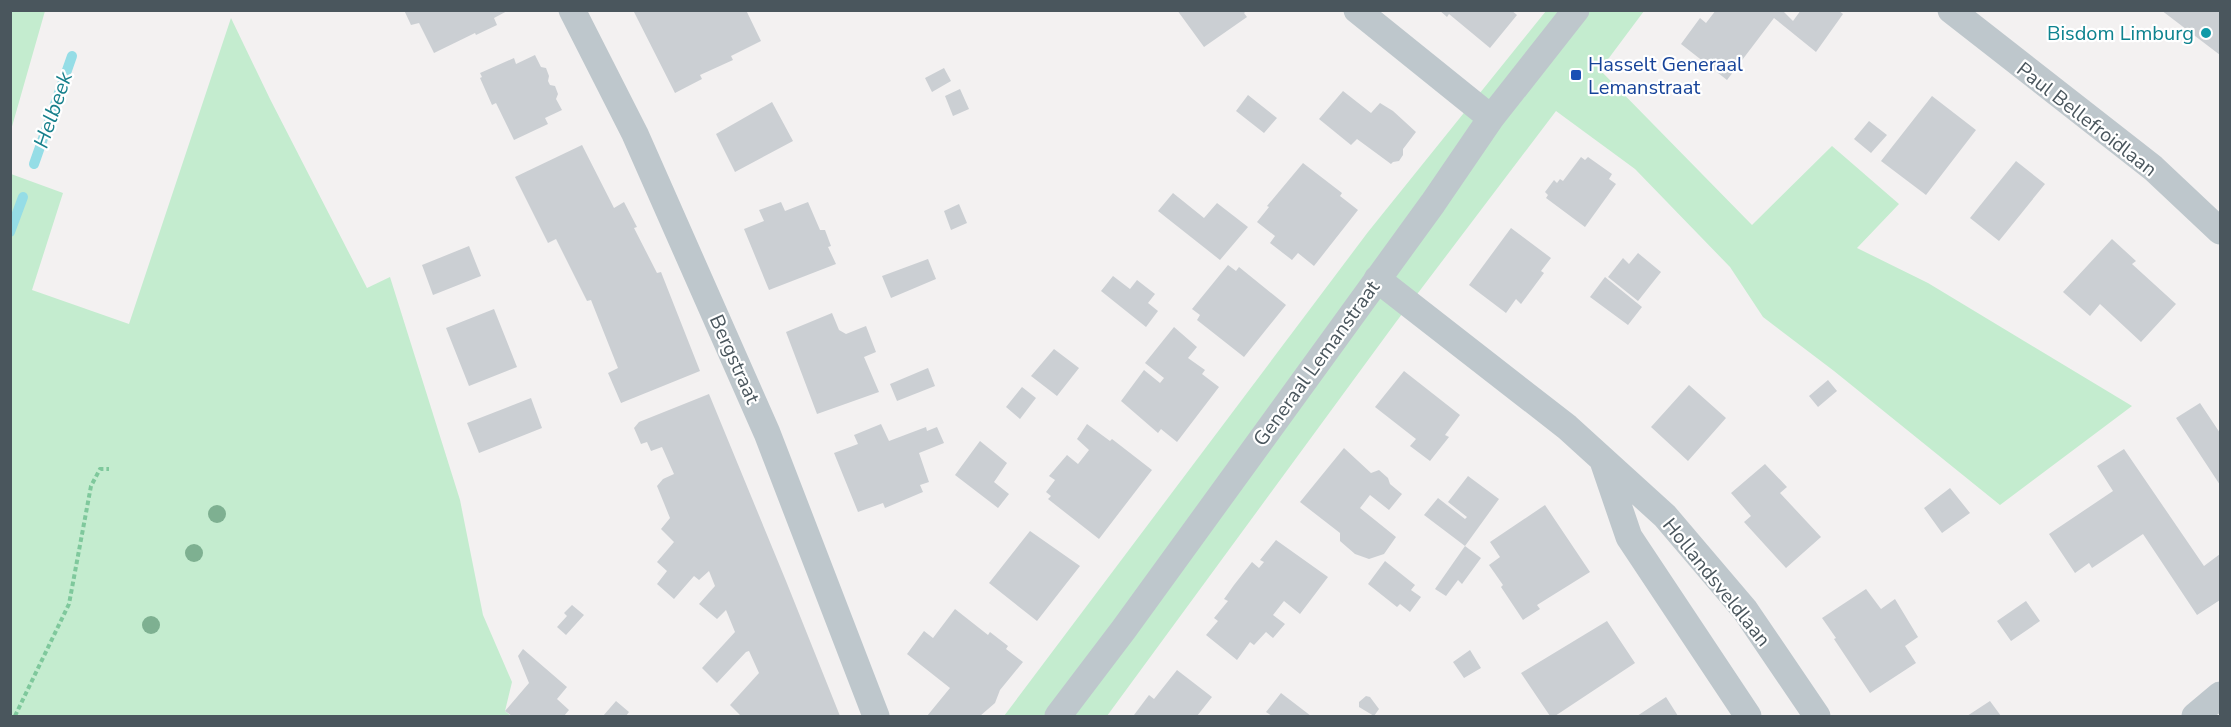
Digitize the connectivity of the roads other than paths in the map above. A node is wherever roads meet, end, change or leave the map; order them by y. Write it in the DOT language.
graph roads {
  1 [pos="572,10"];
  2 [pos="1357,10"];
  3 [pos="1576,10"];
  4 [pos="1951,10"];
  5 [pos="1491,117"];
  6 [pos="2220,231"];
  7 [pos="1377,279"];
  8 [pos="1602,459"];
  9 [pos="2220,695"];
  10 [pos="876,717"];
  11 [pos="1058,717"];
  12 [pos="1748,717"];
  13 [pos="1817,717"];
  14 [pos="2195,717"];
  1 -- 10 [label="street, Bergstraat"];
  2 -- 5 [label="street"];
  3 -- 5 [label="street, Generaal Lemanstraat"];
  4 -- 6 [label="street, Paul Bellefroidlaan"];
  5 -- 7 [label="street, Generaal Lemanstraat"];
  7 -- 8 [label="street, Hollandsveldlaan"];
  7 -- 11 [label="street, Generaal Lemanstraat"];
  8 -- 12 [label="street, Hollandsveldlaan"];
  8 -- 13 [label="street, Hollandsveldlaan"];
  9 -- 14 [label="street"];
}
